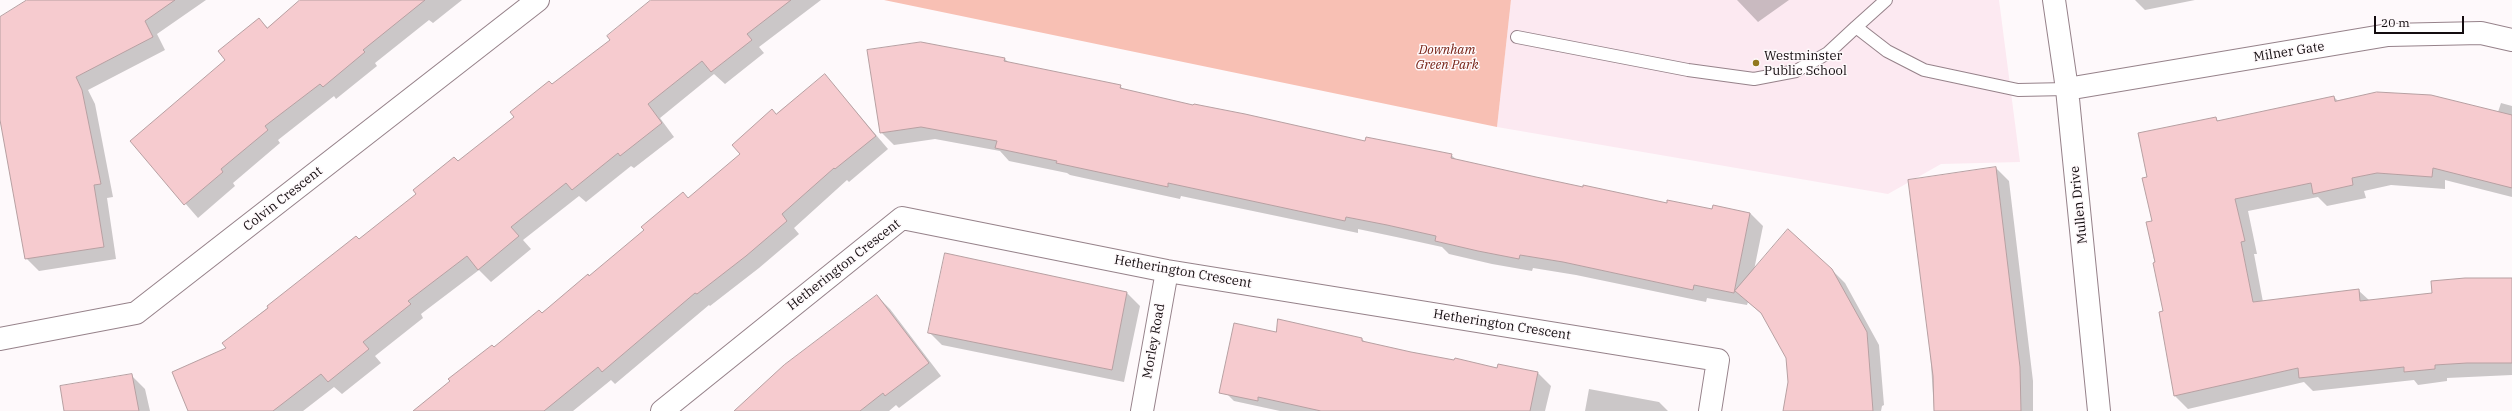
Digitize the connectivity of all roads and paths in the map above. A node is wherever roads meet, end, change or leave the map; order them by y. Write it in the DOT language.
graph roads {
  1 [pos="538,0"];
  2 [pos="1886,0"];
  3 [pos="2054,0"];
  4 [pos="1856,27"];
  5 [pos="1517,37"];
  6 [pos="2512,40"];
  7 [pos="2067,89"];
  8 [pos="1167,271"];
  9 [pos="0,338"];
  10 [pos="662,411"];
  11 [pos="1142,411"];
  12 [pos="1710,411"];
  13 [pos="2100,411"];
  1 -- 9 [label="street, Colvin Crescent"];
  2 -- 4 [label="lane"];
  3 -- 7 [label="street, Mullen Drive"];
  4 -- 5 [label="lane"];
  4 -- 7 [label="lane"];
  6 -- 7 [label="street, Milner Gate"];
  7 -- 13 [label="street, Mullen Drive"];
  8 -- 10 [label="street, Hetherington Crescent"];
  8 -- 11 [label="street, Morley Road"];
  8 -- 12 [label="street, Hetherington Crescent"];
}
